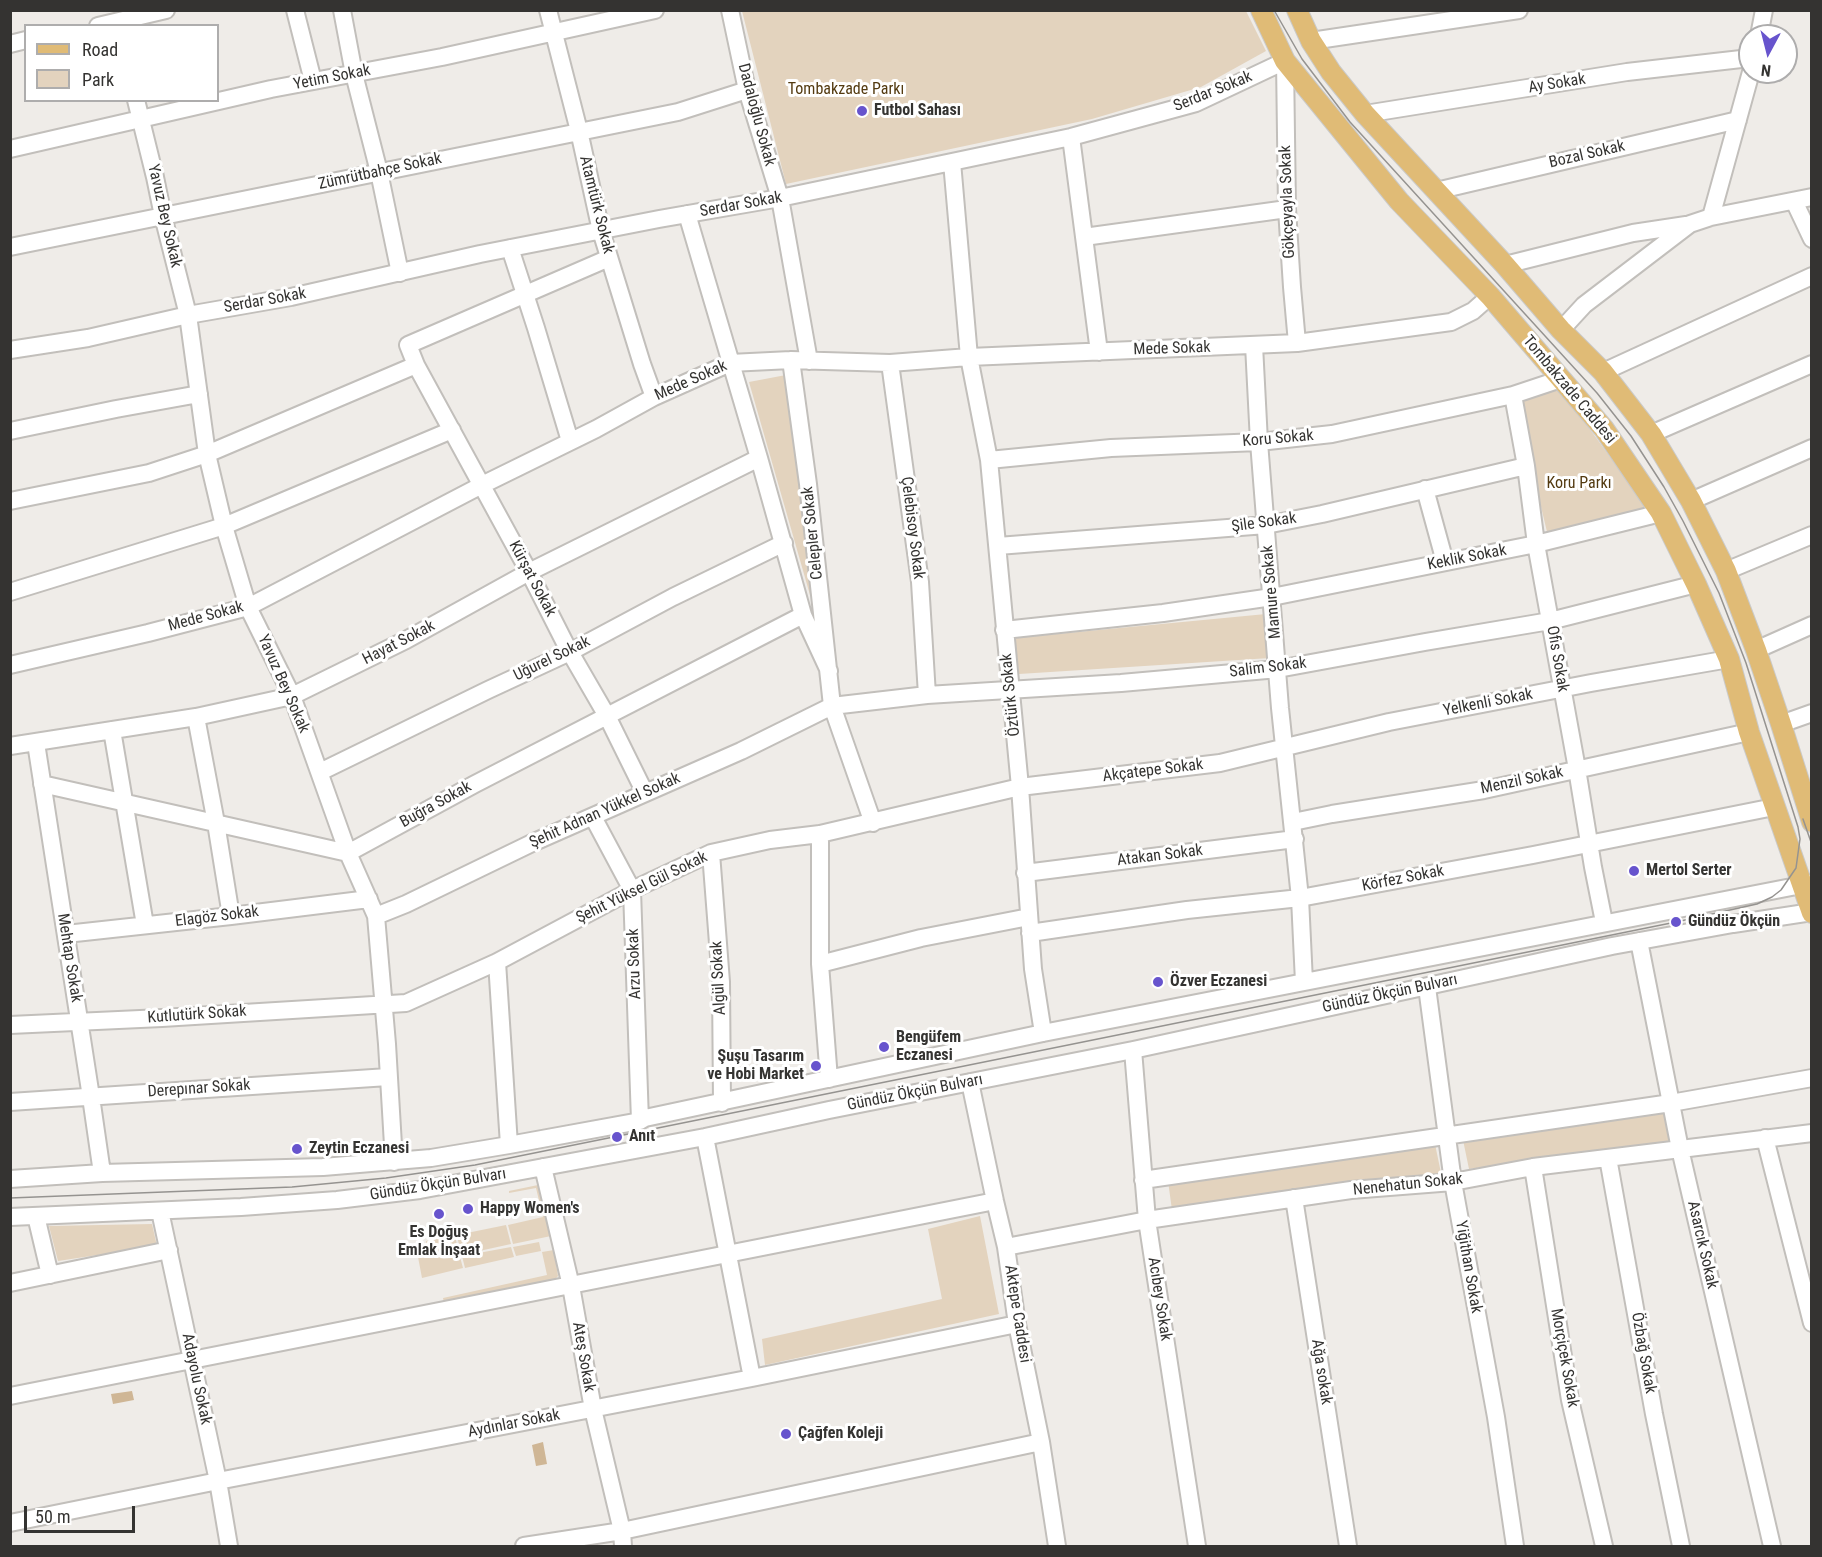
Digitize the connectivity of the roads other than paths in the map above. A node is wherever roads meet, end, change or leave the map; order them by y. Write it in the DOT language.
graph roads {
  1 [pos="166,10"];
  2 [pos="295,10"];
  3 [pos="342,10"];
  4 [pos="548,10"];
  5 [pos="655,10"];
  6 [pos="730,10"];
  7 [pos="1261,10"];
  8 [pos="1297,10"];
  9 [pos="1519,10"];
  10 [pos="1464,14"];
  11 [pos="121,19"];
  12 [pos="105,24"];
  13 [pos="552,33"];
  14 [pos="1311,40"];
  15 [pos="1738,59"];
  16 [pos="1285,62"];
  17 [pos="354,74"];
  18 [pos="314,81"];
  19 [pos="1748,84"];
  20 [pos="747,90"];
  21 [pos="219,101"];
  22 [pos="136,102"];
  23 [pos="214,102"];
  24 [pos="1365,114"];
  25 [pos="139,119"];
  26 [pos="1738,120"];
  27 [pos="579,131"];
  28 [pos="1071,137"];
  29 [pos="10,149"];
  30 [pos="952,162"];
  31 [pos="379,172"];
  32 [pos="1436,191"];
  33 [pos="1812,197"];
  34 [pos="780,198"];
  35 [pos="1794,201"];
  36 [pos="1287,209"];
  37 [pos="687,214"];
  38 [pos="163,216"];
  39 [pos="1711,218"];
  40 [pos="1686,227"];
  41 [pos="601,231"];
  42 [pos="1084,237"];
  43 [pos="1812,238"];
  44 [pos="10,247"];
  45 [pos="510,248"];
  46 [pos="609,258"];
  47 [pos="1505,265"];
  48 [pos="400,273"];
  49 [pos="1812,276"];
  50 [pos="525,294"];
  51 [pos="1490,296"];
  52 [pos="188,315"];
  53 [pos="1561,330"];
  54 [pos="1297,343"];
  55 [pos="1254,345"];
  56 [pos="10,350"];
  57 [pos="1099,352"];
  58 [pos="969,357"];
  59 [pos="791,360"];
  60 [pos="809,361"];
  61 [pos="730,363"];
  62 [pos="890,363"];
  63 [pos="1812,364"];
  64 [pos="417,365"];
  65 [pos="1603,372"];
  66 [pos="1561,379"];
  67 [pos="199,394"];
  68 [pos="1513,395"];
  69 [pos="654,397"];
  70 [pos="452,430"];
  71 [pos="10,431"];
  72 [pos="1651,434"];
  73 [pos="570,441"];
  74 [pos="1259,442"];
  75 [pos="1812,448"];
  76 [pos="207,454"];
  77 [pos="759,458"];
  78 [pos="989,460"];
  79 [pos="1526,466"];
  80 [pos="482,485"];
  81 [pos="1425,489"];
  82 [pos="10,501"];
  83 [pos="1691,501"];
  84 [pos="1661,513"];
  85 [pos="1266,525"];
  86 [pos="224,526"];
  87 [pos="1812,535"];
  88 [pos="784,543"];
  89 [pos="1536,544"];
  90 [pos="998,546"];
  91 [pos="1445,562"];
  92 [pos="1726,571"];
  93 [pos="529,572"];
  94 [pos="1696,584"];
  95 [pos="10,592"];
  96 [pos="1272,597"];
  97 [pos="248,607"];
  98 [pos="803,615"];
  99 [pos="1550,621"];
  100 [pos="1812,626"];
  101 [pos="1004,630"];
  102 [pos="1756,650"];
  103 [pos="570,652"];
  104 [pos="1729,659"];
  105 [pos="10,665"];
  106 [pos="1278,669"];
  107 [pos="829,671"];
  108 [pos="1562,688"];
  109 [pos="1011,691"];
  110 [pos="927,695"];
  111 [pos="292,696"];
  112 [pos="832,706"];
  113 [pos="1812,713"];
  114 [pos="607,716"];
  115 [pos="195,717"];
  116 [pos="1781,724"];
  117 [pos="112,730"];
  118 [pos="1749,732"];
  119 [pos="36,743"];
  120 [pos="10,746"];
  121 [pos="1284,748"];
  122 [pos="1577,769"];
  123 [pos="320,772"];
  124 [pos="42,784"];
  125 [pos="1020,787"];
  126 [pos="645,793"];
  127 [pos="124,803"];
  128 [pos="1774,807"];
  129 [pos="593,817"];
  130 [pos="216,822"];
  131 [pos="1293,822"];
  132 [pos="1812,822"];
  133 [pos="873,823"];
  134 [pos="820,834"];
  135 [pos="1295,839"];
  136 [pos="1589,844"];
  137 [pos="348,853"];
  138 [pos="711,853"];
  139 [pos="1025,873"];
  140 [pos="1807,884"];
  141 [pos="632,890"];
  142 [pos="1300,898"];
  143 [pos="369,899"];
  144 [pos="1811,912"];
  145 [pos="231,916"];
  146 [pos="376,916"];
  147 [pos="1604,922"];
  148 [pos="145,925"];
  149 [pos="1029,925"];
  150 [pos="66,934"];
  151 [pos="1639,942"];
  152 [pos="497,962"];
  153 [pos="820,964"];
  154 [pos="1304,982"];
  155 [pos="1427,987"];
  156 [pos="384,1004"];
  157 [pos="79,1021"];
  158 [pos="10,1025"];
  159 [pos="1043,1033"];
  160 [pos="1132,1050"];
  161 [pos="388,1077"];
  162 [pos="1812,1078"];
  163 [pos="829,1079"];
  164 [pos="970,1082"];
  165 [pos="92,1097"];
  166 [pos="10,1102"];
  167 [pos="722,1103"];
  168 [pos="1671,1103"];
  169 [pos="640,1121"];
  170 [pos="1812,1133"];
  171 [pos="1446,1135"];
  172 [pos="705,1137"];
  173 [pos="1765,1138"];
  174 [pos="509,1145"];
  175 [pos="1680,1149"];
  176 [pos="1608,1158"];
  177 [pos="394,1162"];
  178 [pos="543,1167"];
  179 [pos="1533,1167"];
  180 [pos="102,1173"];
  181 [pos="10,1179"];
  182 [pos="1143,1180"];
  183 [pos="1453,1182"];
  184 [pos="1294,1198"];
  185 [pos="995,1202"];
  186 [pos="160,1211"];
  187 [pos="36,1216"];
  188 [pos="10,1217"];
  189 [pos="1147,1220"];
  190 [pos="1006,1247"];
  191 [pos="169,1250"];
  192 [pos="728,1256"];
  193 [pos="50,1275"];
  194 [pos="10,1283"];
  195 [pos="571,1286"];
  196 [pos="1812,1323"];
  197 [pos="1017,1324"];
  198 [pos="191,1360"];
  199 [pos="752,1378"];
  200 [pos="10,1396"];
  201 [pos="593,1408"];
  202 [pos="1041,1442"];
  203 [pos="218,1481"];
  204 [pos="10,1522"];
  205 [pos="622,1539"];
  206 [pos="229,1546"];
  207 [pos="524,1546"];
  208 [pos="1057,1546"];
  209 [pos="1197,1546"];
  210 [pos="1348,1546"];
  211 [pos="1515,1546"];
  212 [pos="1604,1546"];
  213 [pos="1681,1546"];
  214 [pos="1772,1546"];
  1 -- 11 [label="street"];
  2 -- 18 [label="street"];
  3 -- 17 [label="street"];
  4 -- 13 [label="street, Atamtürk Sokak"];
  5 -- 13 [label="street, Yetim Sokak"];
  6 -- 20 [label="street, Dadaloğlu Sokak"];
  7 -- 16 [label="main road, Tombakzade Caddesi"];
  8 -- 14 [label="main road, Tombakzade Caddesi"];
  9 -- 10 [label="street"];
  10 -- 14 [label="street"];
  11 -- 12 [label="street"];
  13 -- 17 [label="street, Yetim Sokak"];
  13 -- 27 [label="street, Atamtürk Sokak"];
  14 -- 24 [label="main road, Tombakzade Caddesi"];
  15 -- 24 [label="street, Ay Sokak"];
  16 -- 28 [label="street, Serdar Sokak"];
  16 -- 36 [label="street, Gökçeyayla Sokak"];
  16 -- 51 [label="main road, Tombakzade Caddesi"];
  17 -- 18 [label="street, Yetim Sokak"];
  17 -- 31 [label="street"];
  18 -- 21 [label="street, Yetim Sokak"];
  19 -- 26 [label="street"];
  20 -- 27 [label="street, Zümrütbahçe Sokak"];
  20 -- 34 [label="street, Dadaloğlu Sokak"];
  22 -- 25 [label="street, Yavuz Bey Sokak"];
  23 -- 25 [label="street, Yetim Sokak"];
  24 -- 32 [label="main road, Tombakzade Caddesi"];
  25 -- 29 [label="street, Yetim Sokak"];
  25 -- 38 [label="street, Yavuz Bey Sokak"];
  26 -- 32 [label="street, Bozal Sokak"];
  26 -- 39 [label="street"];
  27 -- 31 [label="street, Zümrütbahçe Sokak"];
  27 -- 41 [label="street, Atamtürk Sokak"];
  28 -- 30 [label="street, Serdar Sokak"];
  28 -- 42 [label="street"];
  30 -- 34 [label="street, Serdar Sokak"];
  30 -- 58 [label="street, Öztürk Sokak"];
  31 -- 38 [label="street, Zümrütbahçe Sokak"];
  31 -- 48 [label="street"];
  32 -- 47 [label="main road, Tombakzade Caddesi"];
  33 -- 35 [label="street"];
  34 -- 37 [label="street, Serdar Sokak"];
  34 -- 60 [label="street, Dadaloğlu Sokak"];
  35 -- 39 [label="street"];
  35 -- 43 [label="street"];
  36 -- 42 [label="street"];
  36 -- 54 [label="street, Gökçeyayla Sokak"];
  37 -- 41 [label="street, Serdar Sokak"];
  37 -- 61 [label="street"];
  38 -- 44 [label="street, Zümrütbahçe Sokak"];
  38 -- 52 [label="street, Yavuz Bey Sokak"];
  39 -- 40 [label="street"];
  40 -- 47 [label="street"];
  40 -- 53 [label="street"];
  41 -- 45 [label="street, Serdar Sokak"];
  41 -- 46 [label="street, Atamtürk Sokak"];
  42 -- 57 [label="street"];
  45 -- 48 [label="street, Serdar Sokak"];
  45 -- 50 [label="street"];
  46 -- 50 [label="street"];
  46 -- 69 [label="street, Atamtürk Sokak"];
  47 -- 53 [label="main road, Tombakzade Caddesi"];
  48 -- 52 [label="street, Serdar Sokak"];
  49 -- 65 [label="street"];
  50 -- 64 [label="street"];
  50 -- 73 [label="street"];
  51 -- 54 [label="street, Mede Sokak"];
  51 -- 66 [label="main road, Tombakzade Caddesi"];
  52 -- 56 [label="street, Serdar Sokak"];
  52 -- 67 [label="street, Yavuz Bey Sokak"];
  53 -- 65 [label="main road, Tombakzade Caddesi"];
  54 -- 55 [label="street, Mede Sokak"];
  55 -- 57 [label="street, Mede Sokak"];
  55 -- 74 [label="street, Mamure Sokak"];
  57 -- 58 [label="street, Mede Sokak"];
  58 -- 62 [label="street, Mede Sokak"];
  58 -- 78 [label="street, Öztürk Sokak"];
  59 -- 60 [label="street, Mede Sokak"];
  59 -- 61 [label="street, Mede Sokak"];
  59 -- 107 [label="street, Celepler Sokak"];
  60 -- 62 [label="street, Mede Sokak"];
  61 -- 69 [label="street, Mede Sokak"];
  61 -- 77 [label="street"];
  62 -- 110 [label="street, Çelebisoy Sokak"];
  63 -- 72 [label="street"];
  64 -- 70 [label="street, Kürşat Sokak"];
  64 -- 76 [label="street"];
  65 -- 72 [label="main road, Tombakzade Caddesi"];
  66 -- 68 [label="street, Koru Sokak"];
  66 -- 84 [label="main road, Tombakzade Caddesi"];
  67 -- 71 [label="street"];
  67 -- 76 [label="street, Yavuz Bey Sokak"];
  68 -- 74 [label="street, Koru Sokak"];
  68 -- 79 [label="street, Ofis Sokak"];
  69 -- 73 [label="street, Mede Sokak"];
  70 -- 80 [label="street, Kürşat Sokak"];
  70 -- 86 [label="street"];
  72 -- 83 [label="main road, Tombakzade Caddesi"];
  73 -- 80 [label="street, Mede Sokak"];
  74 -- 78 [label="street, Koru Sokak"];
  74 -- 85 [label="street, Mamure Sokak"];
  75 -- 83 [label="street"];
  76 -- 82 [label="street"];
  76 -- 86 [label="street, Yavuz Bey Sokak"];
  77 -- 88 [label="street"];
  77 -- 93 [label="street, Hayat Sokak"];
  78 -- 90 [label="street, Öztürk Sokak"];
  79 -- 81 [label="street, Şile Sokak"];
  79 -- 89 [label="street, Ofis Sokak"];
  80 -- 93 [label="street, Kürşat Sokak"];
  80 -- 97 [label="street, Mede Sokak"];
  81 -- 85 [label="street, Şile Sokak"];
  81 -- 91 [label="street"];
  83 -- 92 [label="main road, Tombakzade Caddesi"];
  84 -- 89 [label="street, Keklik Sokak"];
  84 -- 94 [label="main road, Tombakzade Caddesi"];
  85 -- 90 [label="street, Şile Sokak"];
  85 -- 96 [label="street, Mamure Sokak"];
  86 -- 95 [label="street"];
  86 -- 97 [label="street, Yavuz Bey Sokak"];
  87 -- 92 [label="street"];
  88 -- 98 [label="street"];
  88 -- 103 [label="street, Uğurel Sokak"];
  89 -- 91 [label="street, Keklik Sokak"];
  89 -- 99 [label="street, Ofis Sokak"];
  90 -- 101 [label="street, Öztürk Sokak"];
  91 -- 96 [label="street, Keklik Sokak"];
  92 -- 102 [label="main road, Tombakzade Caddesi"];
  93 -- 103 [label="street, Kürşat Sokak"];
  93 -- 111 [label="street, Hayat Sokak"];
  94 -- 99 [label="street, Salim Sokak"];
  94 -- 104 [label="main road, Tombakzade Caddesi"];
  96 -- 101 [label="street, Keklik Sokak"];
  96 -- 106 [label="street, Mamure Sokak"];
  97 -- 105 [label="street, Mede Sokak"];
  97 -- 111 [label="street, Yavuz Bey Sokak"];
  98 -- 107 [label="street"];
  98 -- 114 [label="street, Buğra Sokak"];
  99 -- 106 [label="street, Salim Sokak"];
  99 -- 108 [label="street, Ofis Sokak"];
  100 -- 102 [label="street"];
  101 -- 109 [label="street, Öztürk Sokak"];
  102 -- 116 [label="main road, Tombakzade Caddesi"];
  103 -- 114 [label="street, Kürşat Sokak"];
  103 -- 123 [label="street, Uğurel Sokak"];
  104 -- 108 [label="street, Yelkenli Sokak"];
  104 -- 118 [label="main road, Tombakzade Caddesi"];
  106 -- 109 [label="street, Salim Sokak"];
  106 -- 121 [label="street, Mamure Sokak"];
  107 -- 112 [label="street, Celepler Sokak"];
  108 -- 121 [label="street, Yelkenli Sokak"];
  108 -- 122 [label="street, Ofis Sokak"];
  109 -- 110 [label="street, Salim Sokak"];
  109 -- 125 [label="street, Öztürk Sokak"];
  110 -- 112 [label="street, Salim Sokak"];
  111 -- 115 [label="street, Hayat Sokak"];
  111 -- 123 [label="street, Yavuz Bey Sokak"];
  112 -- 126 [label="street, Şehit Adnan Yükkel Sokak"];
  112 -- 133 [label="street, Celepler Sokak"];
  113 -- 116 [label="street"];
  114 -- 126 [label="street, Kürşat Sokak"];
  114 -- 137 [label="street, Buğra Sokak"];
  115 -- 117 [label="street, Hayat Sokak"];
  115 -- 130 [label="street"];
  116 -- 132 [label="main road, Tombakzade Caddesi"];
  117 -- 119 [label="street, Hayat Sokak"];
  117 -- 127 [label="street"];
  118 -- 122 [label="street, Menzil Sokak"];
  118 -- 128 [label="main road, Tombakzade Caddesi"];
  119 -- 120 [label="street, Hayat Sokak"];
  119 -- 124 [label="street, Mehtap Sokak"];
  121 -- 125 [label="street, Akçatepe Sokak"];
  121 -- 131 [label="street, Mamure Sokak"];
  122 -- 131 [label="street, Menzil Sokak"];
  122 -- 136 [label="street, Ofis Sokak"];
  123 -- 137 [label="street, Yavuz Bey Sokak"];
  124 -- 127 [label="street"];
  124 -- 150 [label="street, Mehtap Sokak"];
  125 -- 133 [label="street, Şehit Yüksel Gül Sokak"];
  125 -- 139 [label="street, Öztürk Sokak"];
  126 -- 129 [label="street, Şehit Adnan Yükkel Sokak"];
  127 -- 130 [label="street"];
  127 -- 148 [label="street"];
  128 -- 136 [label="street, Körfez Sokak"];
  128 -- 140 [label="main road, Tombakzade Caddesi"];
  129 -- 141 [label="street, Arzu Sokak"];
  129 -- 146 [label="street, Şehit Adnan Yükkel Sokak"];
  130 -- 137 [label="street"];
  130 -- 145 [label="street"];
  131 -- 135 [label="street, Mamure Sokak"];
  133 -- 134 [label="street, Şehit Yüksel Gül Sokak"];
  134 -- 138 [label="street, Şehit Yüksel Gül Sokak"];
  134 -- 153 [label="street"];
  135 -- 139 [label="street, Atakan Sokak"];
  135 -- 142 [label="street, Mamure Sokak"];
  136 -- 142 [label="street, Körfez Sokak"];
  136 -- 147 [label="street, Ofis Sokak"];
  137 -- 143 [label="street, Yavuz Bey Sokak"];
  138 -- 141 [label="street, Şehit Yüksel Gül Sokak"];
  138 -- 167 [label="street, Algül Sokak"];
  139 -- 149 [label="street, Öztürk Sokak"];
  140 -- 144 [label="main road, Tombakzade Caddesi"];
  140 -- 147 [label="street, Gündüz Ökçün Bulvarı"];
  141 -- 152 [label="street, Şehit Yüksel Gül Sokak"];
  141 -- 169 [label="street, Arzu Sokak"];
  142 -- 149 [label="street, Körfez Sokak"];
  142 -- 154 [label="street, Mamure Sokak"];
  143 -- 145 [label="street, Elagöz Sokak"];
  143 -- 146 [label="street, Yavuz Bey Sokak"];
  144 -- 151 [label="street, Gündüz Ökçün Bulvarı"];
  145 -- 148 [label="street, Elagöz Sokak"];
  146 -- 156 [label="street, Yavuz Bey Sokak"];
  147 -- 154 [label="street, Gündüz Ökçün Bulvarı"];
  148 -- 150 [label="street, Elagöz Sokak"];
  149 -- 153 [label="street, Körfez Sokak"];
  149 -- 159 [label="street, Öztürk Sokak"];
  150 -- 157 [label="street, Mehtap Sokak"];
  151 -- 155 [label="street, Gündüz Ökçün Bulvarı"];
  151 -- 168 [label="street, Asarcık Sokak"];
  152 -- 156 [label="street, Şehit Yüksel Gül Sokak"];
  152 -- 174 [label="street"];
  153 -- 163 [label="street"];
  154 -- 159 [label="street, Gündüz Ökçün Bulvarı"];
  155 -- 160 [label="street, Gündüz Ökçün Bulvarı"];
  155 -- 171 [label="street, Yiğithan Sokak"];
  156 -- 157 [label="street, Kutlutürk Sokak"];
  156 -- 161 [label="street, Yavuz Bey Sokak"];
  157 -- 158 [label="street, Kutlutürk Sokak"];
  157 -- 165 [label="street, Mehtap Sokak"];
  159 -- 163 [label="street, Gündüz Ökçün Bulvarı"];
  160 -- 164 [label="street, Gündüz Ökçün Bulvarı"];
  160 -- 182 [label="street, Acıbey Sokak"];
  161 -- 165 [label="street, Derepınar Sokak"];
  161 -- 177 [label="street, Yavuz Bey Sokak"];
  162 -- 168 [label="street"];
  163 -- 167 [label="street, Gündüz Ökçün Bulvarı"];
  164 -- 172 [label="street, Gündüz Ökçün Bulvarı"];
  164 -- 185 [label="street, Aktepe Caddesi"];
  165 -- 166 [label="street, Derepınar Sokak"];
  165 -- 180 [label="street, Mehtap Sokak"];
  167 -- 169 [label="street, Gündüz Ökçün Bulvarı"];
  168 -- 171 [label="street"];
  168 -- 175 [label="street, Asarcık Sokak"];
  169 -- 174 [label="street, Gündüz Ökçün Bulvarı"];
  170 -- 173 [label="street, Nenehatun Sokak"];
  171 -- 182 [label="street"];
  171 -- 183 [label="street, Yiğithan Sokak"];
  172 -- 178 [label="street, Gündüz Ökçün Bulvarı"];
  172 -- 192 [label="street"];
  173 -- 175 [label="street, Nenehatun Sokak"];
  173 -- 196 [label="street"];
  174 -- 177 [label="street, Gündüz Ökçün Bulvarı"];
  175 -- 176 [label="street, Nenehatun Sokak"];
  175 -- 214 [label="street, Asarcık Sokak"];
  176 -- 179 [label="street, Nenehatun Sokak"];
  176 -- 213 [label="street, Özbağ Sokak"];
  177 -- 180 [label="street, Gündüz Ökçün Bulvarı"];
  178 -- 186 [label="street, Gündüz Ökçün Bulvarı"];
  178 -- 195 [label="street, Ateş Sokak"];
  179 -- 183 [label="street, Nenehatun Sokak"];
  179 -- 212 [label="street, Morçiçek Sokak"];
  180 -- 181 [label="street, Gündüz Ökçün Bulvarı"];
  182 -- 189 [label="street, Acıbey Sokak"];
  183 -- 184 [label="street, Nenehatun Sokak"];
  183 -- 211 [label="street, Yiğithan Sokak"];
  184 -- 189 [label="street, Nenehatun Sokak"];
  184 -- 210 [label="street, Ağa sokak"];
  185 -- 190 [label="street, Aktepe Caddesi"];
  185 -- 192 [label="street"];
  186 -- 187 [label="street, Gündüz Ökçün Bulvarı"];
  186 -- 191 [label="street, Adayolu Sokak"];
  187 -- 188 [label="street, Gündüz Ökçün Bulvarı"];
  187 -- 193 [label="street"];
  189 -- 190 [label="street, Nenehatun Sokak"];
  189 -- 209 [label="street, Acıbey Sokak"];
  190 -- 197 [label="street, Aktepe Caddesi"];
  191 -- 193 [label="street"];
  191 -- 198 [label="street, Adayolu Sokak"];
  192 -- 195 [label="street"];
  192 -- 199 [label="street"];
  193 -- 194 [label="street"];
  195 -- 198 [label="street"];
  195 -- 201 [label="street, Ateş Sokak"];
  197 -- 199 [label="street, Aydınlar Sokak"];
  197 -- 202 [label="street, Aktepe Caddesi"];
  198 -- 200 [label="street"];
  198 -- 203 [label="street, Adayolu Sokak"];
  199 -- 201 [label="street, Aydınlar Sokak"];
  201 -- 203 [label="street, Aydınlar Sokak"];
  201 -- 205 [label="street, Ateş Sokak"];
  202 -- 205 [label="street"];
  202 -- 208 [label="street, Aktepe Caddesi"];
  203 -- 204 [label="street, Aydınlar Sokak"];
  203 -- 206 [label="street, Adayolu Sokak"];
  205 -- 207 [label="street"];
}
